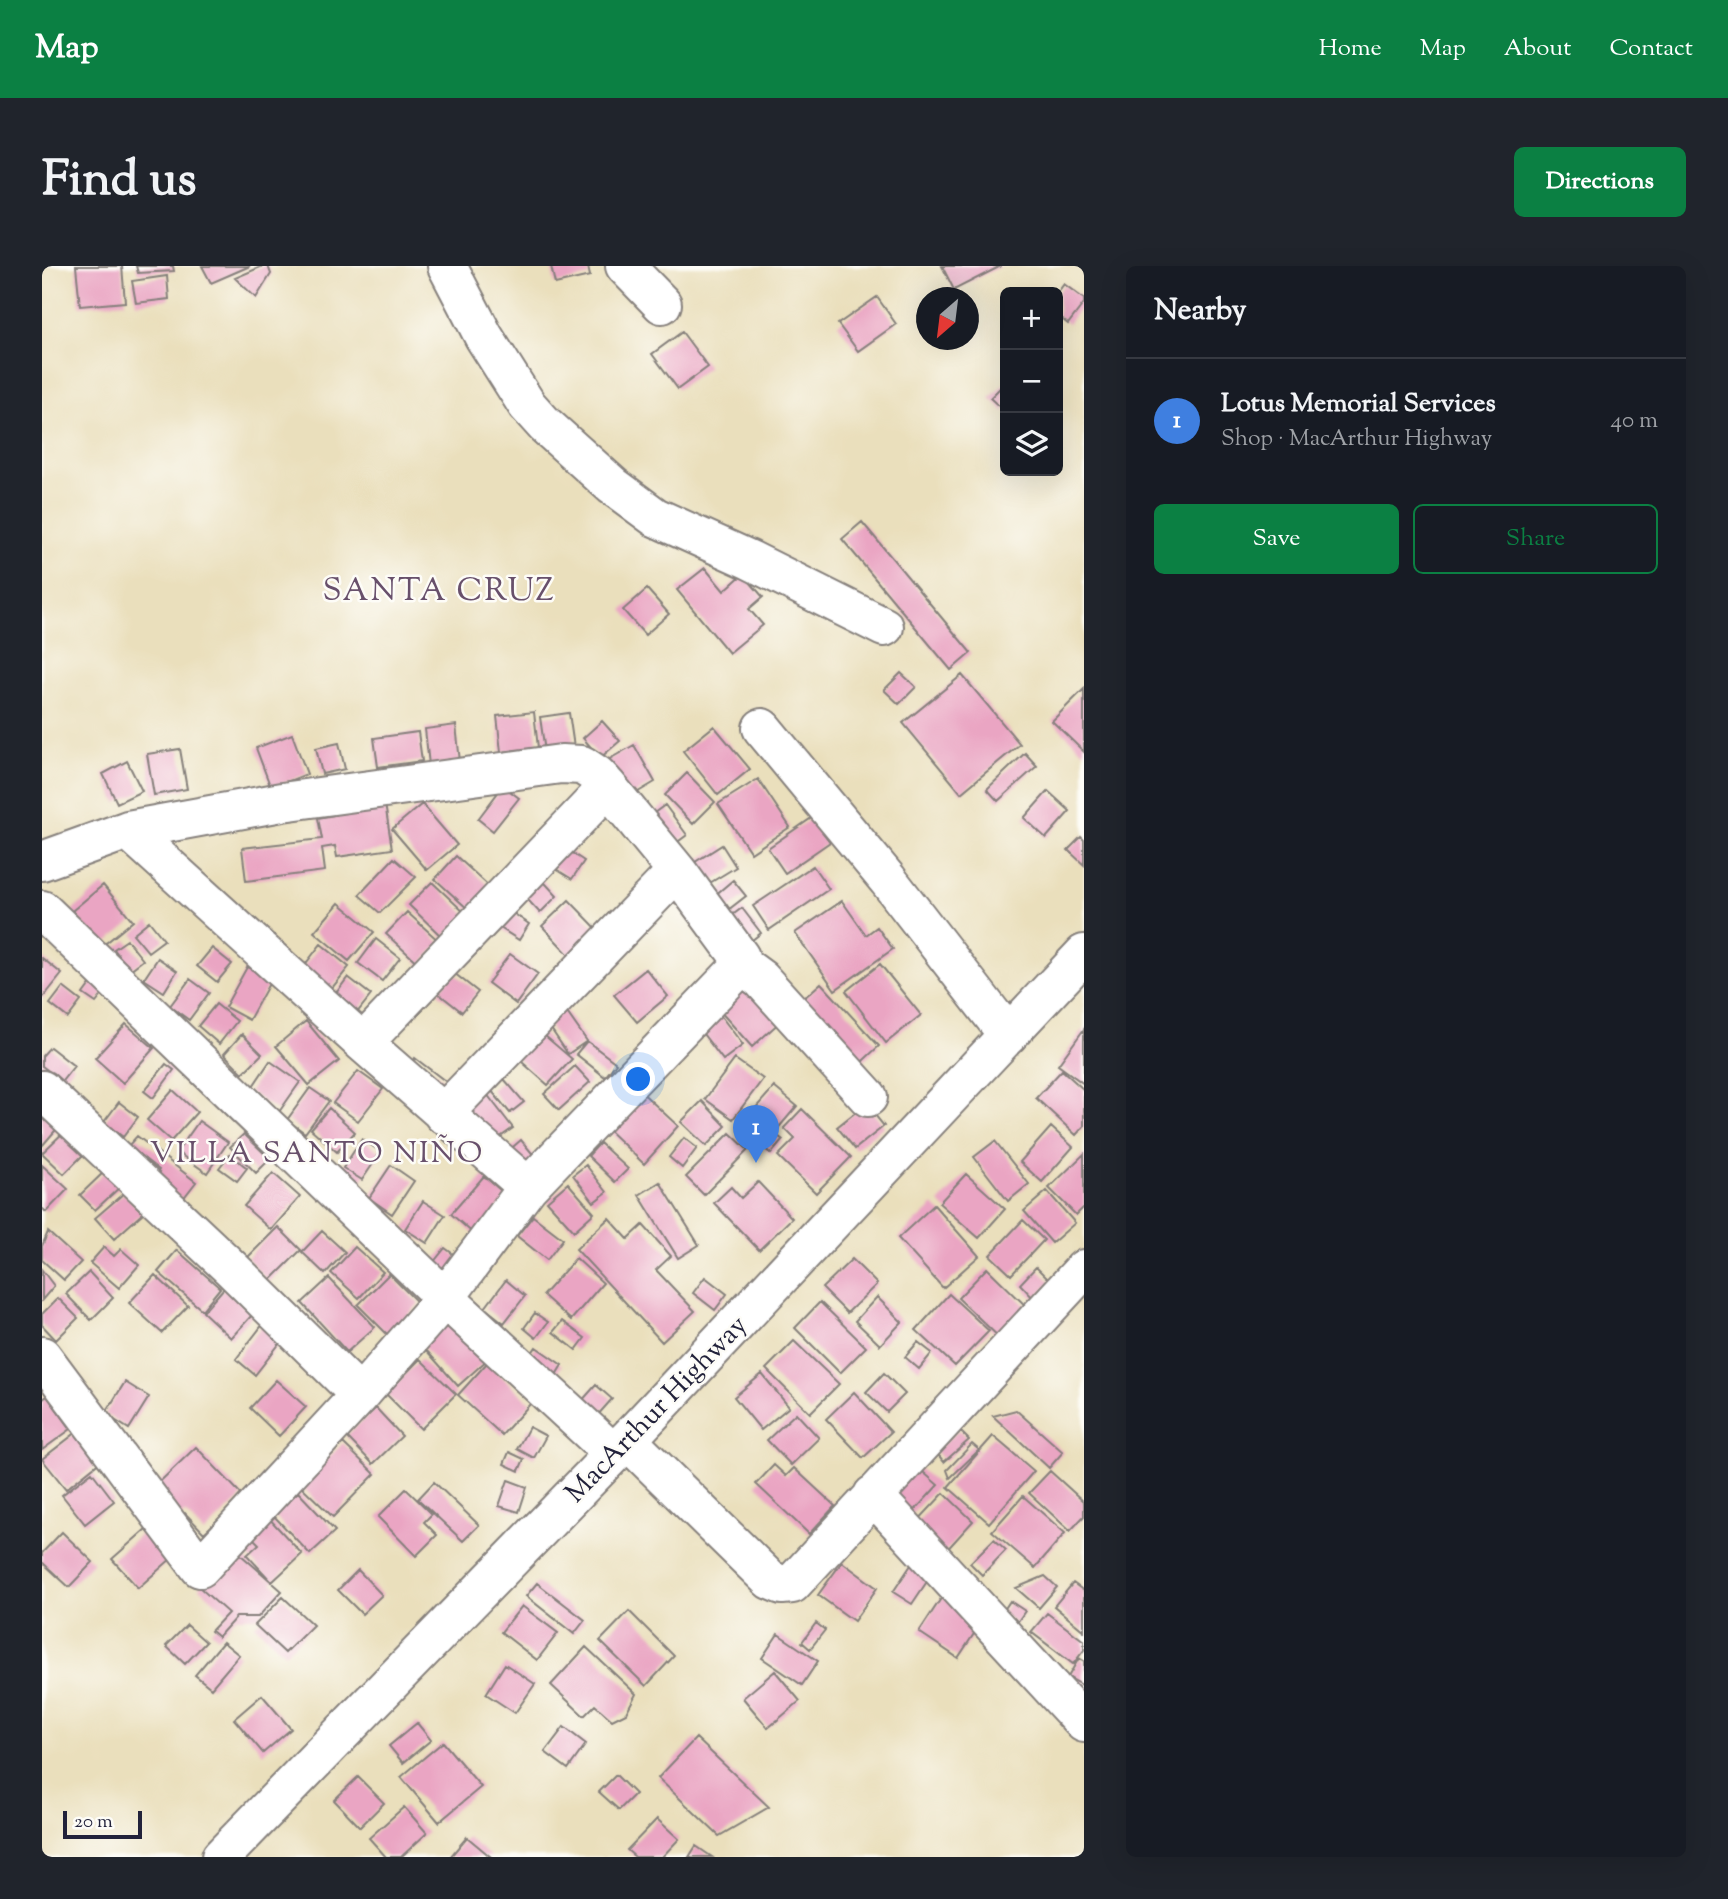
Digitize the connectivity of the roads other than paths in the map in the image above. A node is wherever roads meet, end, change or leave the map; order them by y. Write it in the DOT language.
graph roads {
  1 [pos="447,266"];
  2 [pos="625,266"];
  3 [pos="662,304"];
  4 [pos="884,627"];
  5 [pos="762,728"];
  6 [pos="608,787"];
  7 [pos="128,830"];
  8 [pos="42,861"];
  9 [pos="677,871"];
  10 [pos="42,910"];
  11 [pos="1083,956"];
  12 [pos="742,965"];
  13 [pos="1008,1035"];
  14 [pos="363,1043"];
  15 [pos="42,1090"];
  16 [pos="868,1097"];
  17 [pos="443,1114"];
  18 [pos="528,1187"];
  19 [pos="1084,1269"];
  20 [pos="445,1298"];
  21 [pos="42,1356"];
  22 [pos="360,1395"];
  23 [pos="620,1447"];
  24 [pos="873,1495"];
  25 [pos="1084,1723"];
  26 [pos="220,1857"];
  1 -- 4 [label="main road"];
  2 -- 3 [label="main road"];
  5 -- 13 [label="main road"];
  6 -- 7 [label="main road"];
  6 -- 9 [label="main road"];
  6 -- 14 [label="main road"];
  7 -- 8 [label="main road"];
  7 -- 14 [label="main road"];
  9 -- 12 [label="main road"];
  9 -- 17 [label="main road"];
  10 -- 20 [label="main road"];
  11 -- 13 [label="main road, MacArthur Highway"];
  12 -- 16 [label="main road"];
  12 -- 18 [label="main road"];
  13 -- 23 [label="main road, MacArthur Highway"];
  14 -- 17 [label="main road"];
  15 -- 22 [label="main road"];
  17 -- 18 [label="main road"];
  18 -- 20 [label="main road"];
  19 -- 24 [label="main road"];
  20 -- 22 [label="main road"];
  20 -- 23 [label="main road"];
  21 -- 22 [label="main road"];
  23 -- 24 [label="main road"];
  23 -- 26 [label="main road, MacArthur Highway"];
  24 -- 25 [label="main road"];
}
